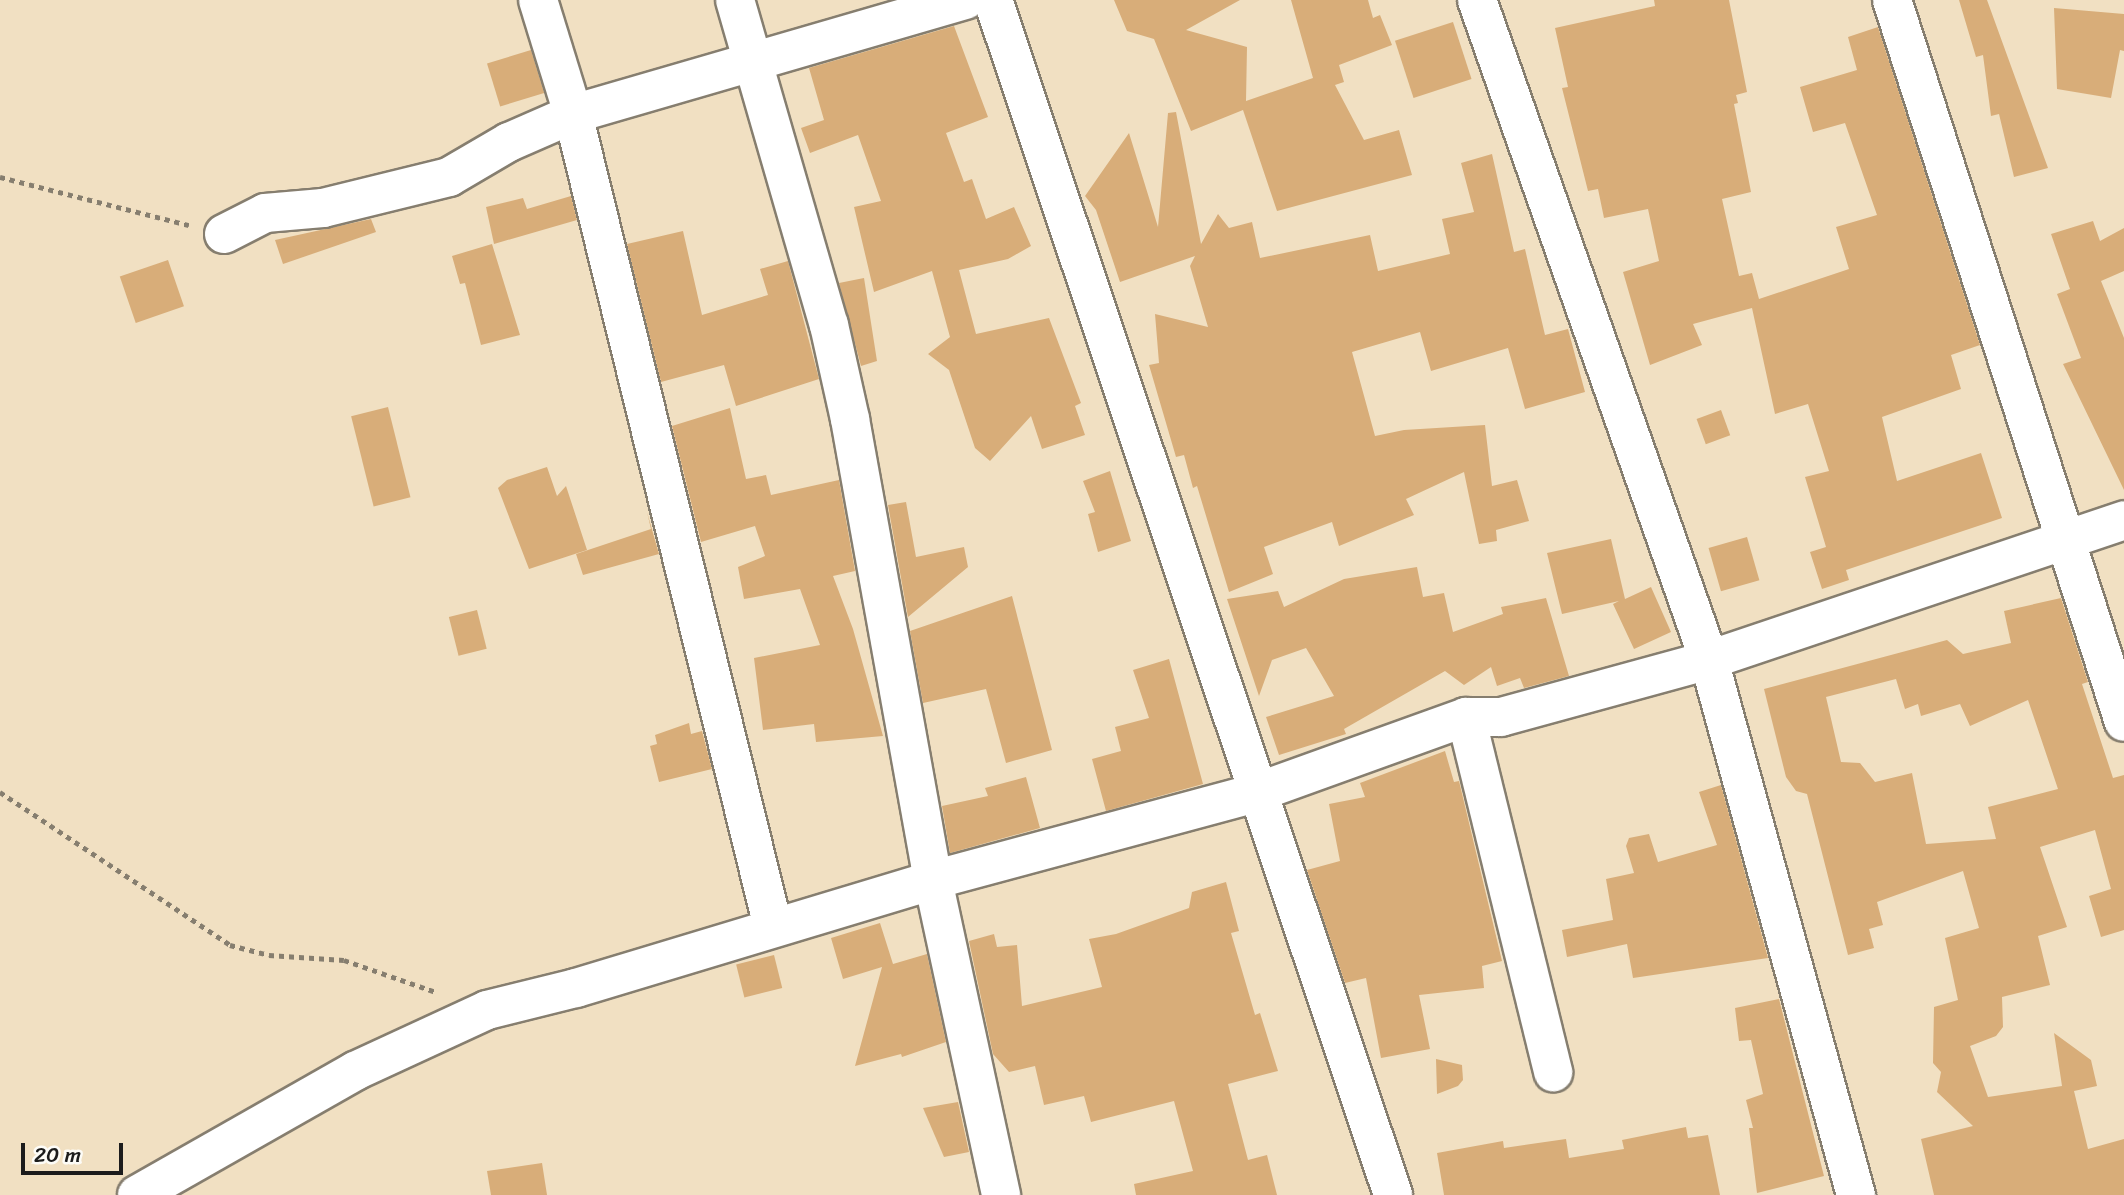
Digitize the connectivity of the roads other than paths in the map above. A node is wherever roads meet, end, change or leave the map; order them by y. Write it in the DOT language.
graph roads {
  1 [pos="538,0"];
  2 [pos="735,0"];
  3 [pos="967,0"];
  4 [pos="993,0"];
  5 [pos="1477,0"];
  6 [pos="1892,0"];
  7 [pos="751,65"];
  8 [pos="573,114"];
  9 [pos="224,234"];
  10 [pos="2124,520"];
  11 [pos="2064,539"];
  12 [pos="1709,660"];
  13 [pos="1466,718"];
  14 [pos="2124,722"];
  15 [pos="1255,793"];
  16 [pos="933,880"];
  17 [pos="773,927"];
  18 [pos="1553,1072"];
  19 [pos="136,1195"];
  20 [pos="1001,1195"];
  21 [pos="1393,1195"];
  22 [pos="1856,1195"];
  1 -- 8 [label="street"];
  2 -- 7 [label="street"];
  3 -- 7 [label="street"];
  4 -- 15 [label="street"];
  5 -- 12 [label="street"];
  6 -- 11 [label="street"];
  7 -- 8 [label="street"];
  7 -- 16 [label="street"];
  8 -- 9 [label="street"];
  8 -- 17 [label="street"];
  10 -- 11 [label="street"];
  11 -- 12 [label="street"];
  11 -- 14 [label="street"];
  12 -- 13 [label="street"];
  12 -- 22 [label="street"];
  13 -- 15 [label="street"];
  13 -- 18 [label="street"];
  15 -- 16 [label="street"];
  15 -- 21 [label="street"];
  16 -- 17 [label="street"];
  16 -- 20 [label="street"];
  17 -- 19 [label="street"];
}
